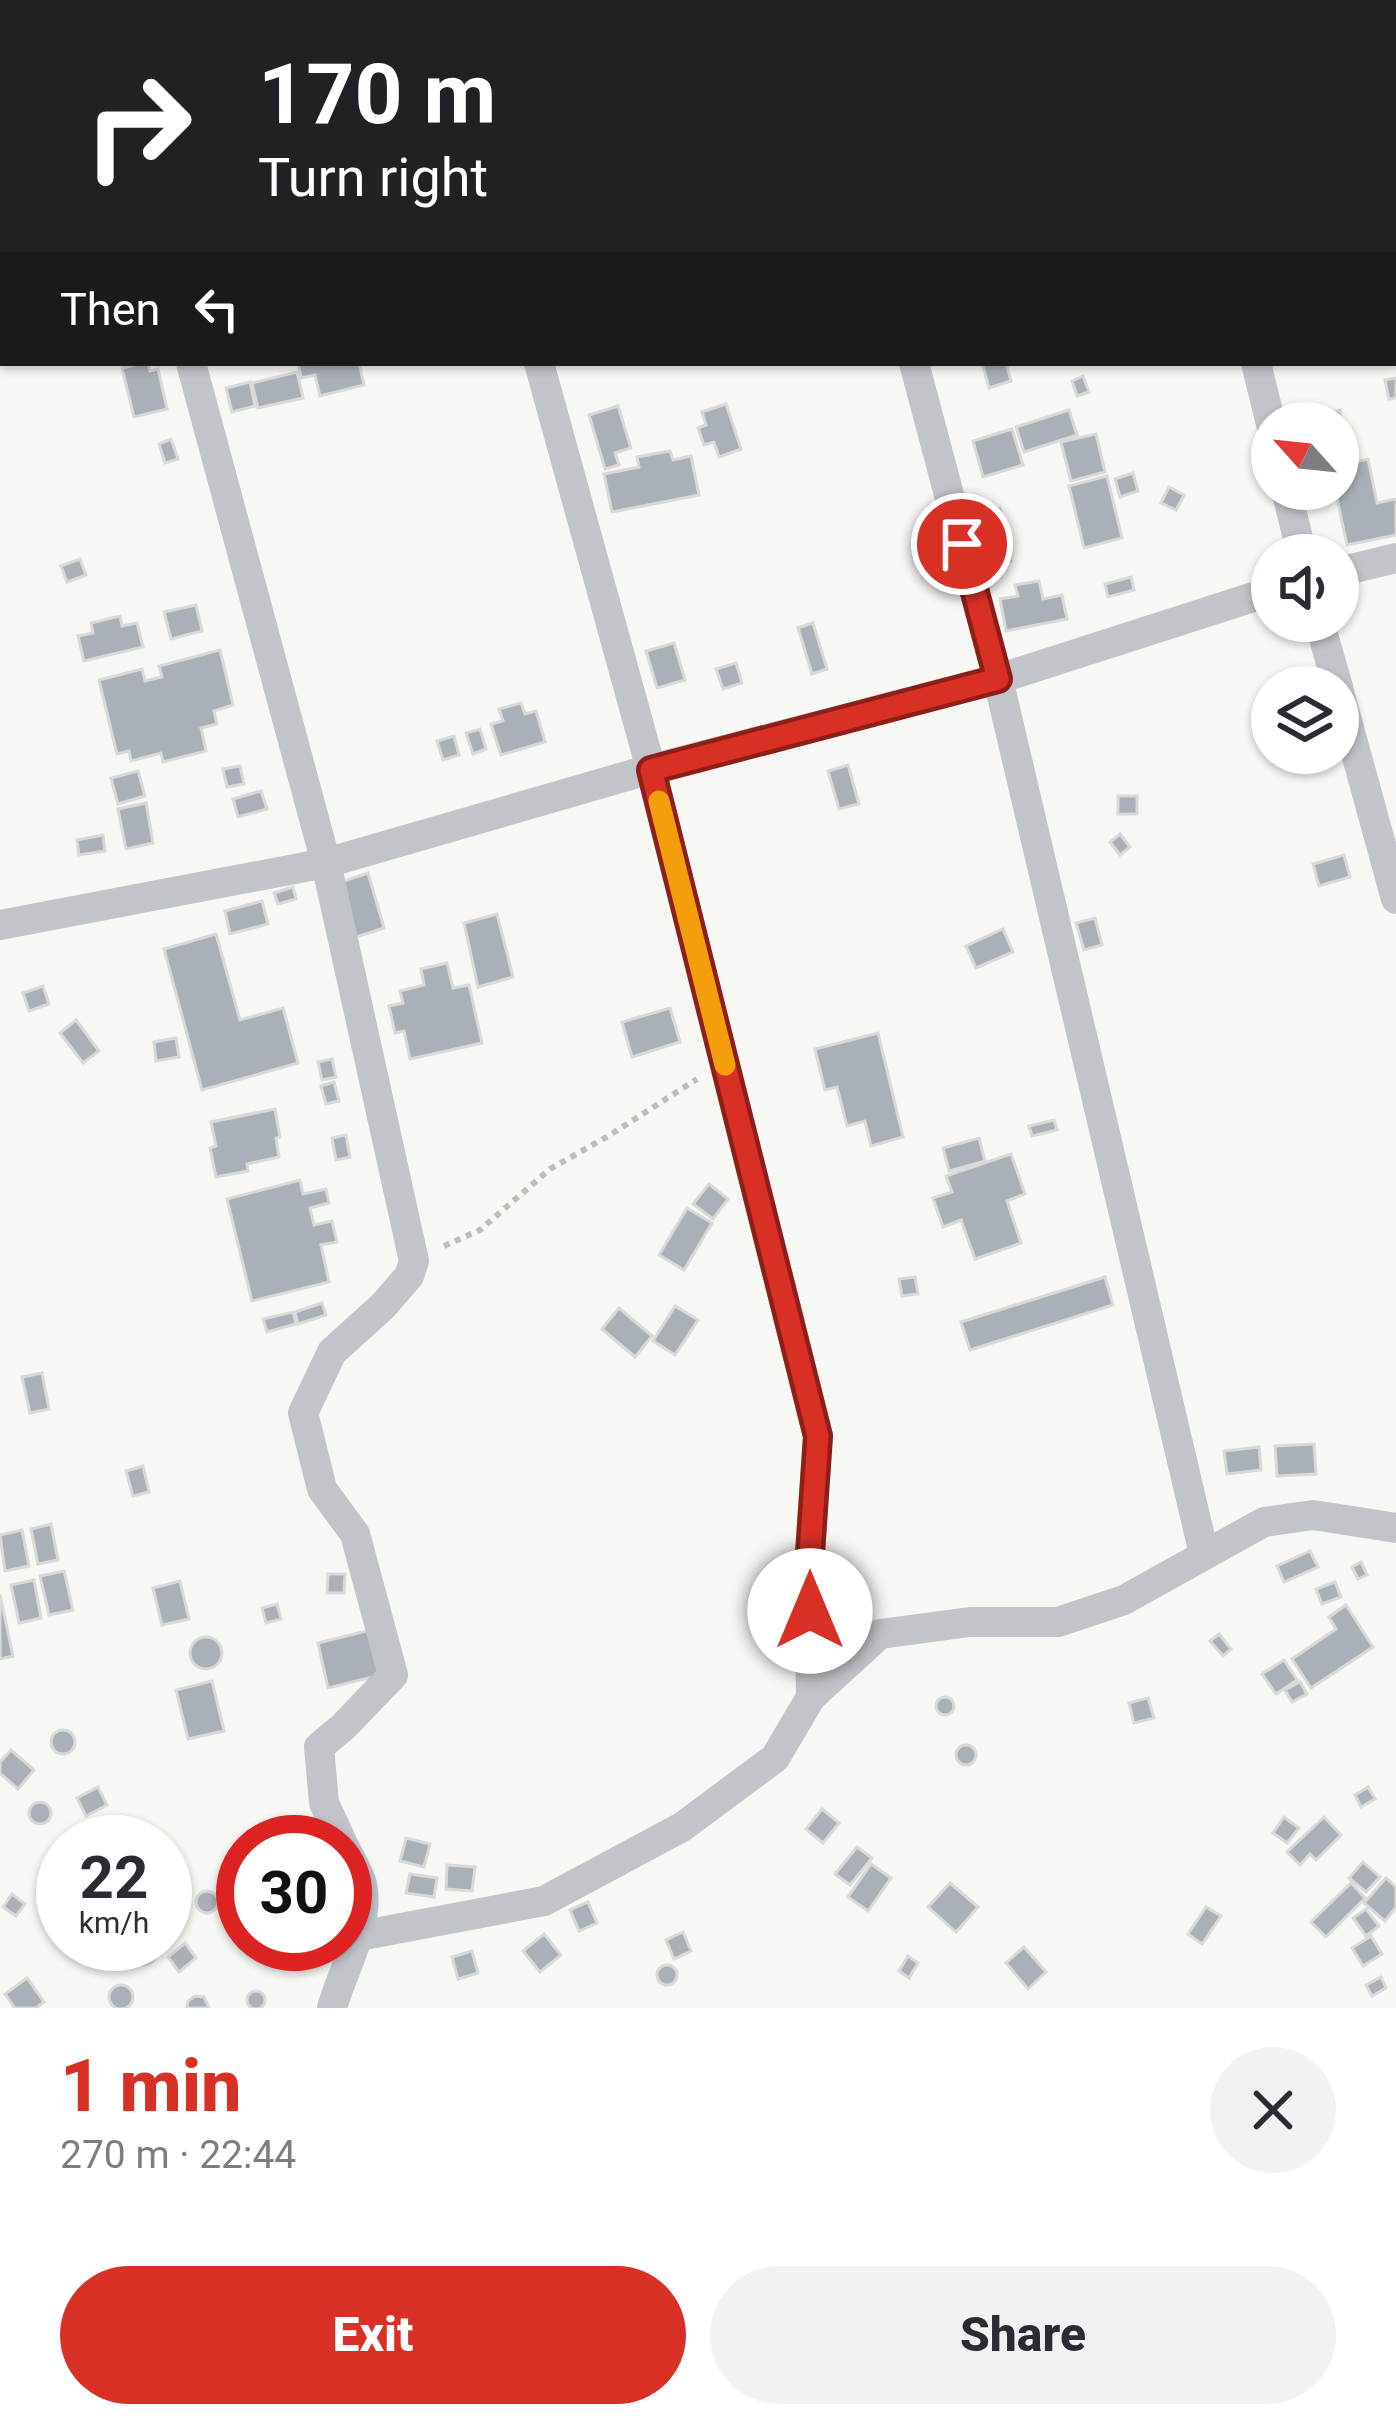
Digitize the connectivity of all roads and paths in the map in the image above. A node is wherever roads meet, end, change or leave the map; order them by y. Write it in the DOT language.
graph roads {
  1 [pos="192,366"];
  2 [pos="540,366"];
  3 [pos="915,366"];
  4 [pos="1257,366"];
  5 [pos="1266,402"];
  6 [pos="1396,558"];
  7 [pos="1359,567"];
  8 [pos="1251,598"];
  9 [pos="998,679"];
  10 [pos="1359,764"];
  11 [pos="651,770"];
  12 [pos="326,863"];
  13 [pos="1396,899"];
  14 [pos="0,925"];
  15 [pos="721,1051"];
  16 [pos="414,1261"];
  17 [pos="1396,1528"];
  18 [pos="1204,1554"];
  19 [pos="811,1697"];
  20 [pos="330,1815"];
  21 [pos="372,1933"];
  22 [pos="345,1971"];
  23 [pos="332,2008"];
  1 -- 12 [label="street"];
  2 -- 11 [label="street"];
  3 -- 9 [label="street"];
  4 -- 5 [label="street"];
  6 -- 7 [label="street"];
  8 -- 9 [label="street"];
  9 -- 11 [label="street"];
  9 -- 18 [label="street"];
  10 -- 13 [label="street"];
  11 -- 12 [label="street"];
  11 -- 15 [label="street"];
  12 -- 14 [label="street"];
  12 -- 16 [label="street"];
  15 -- 16 [label="path"];
  15 -- 19 [label="street"];
  16 -- 20 [label="street"];
  17 -- 18 [label="street"];
  18 -- 19 [label="street"];
  19 -- 21 [label="street"];
  22 -- 23 [label="street"];
}
